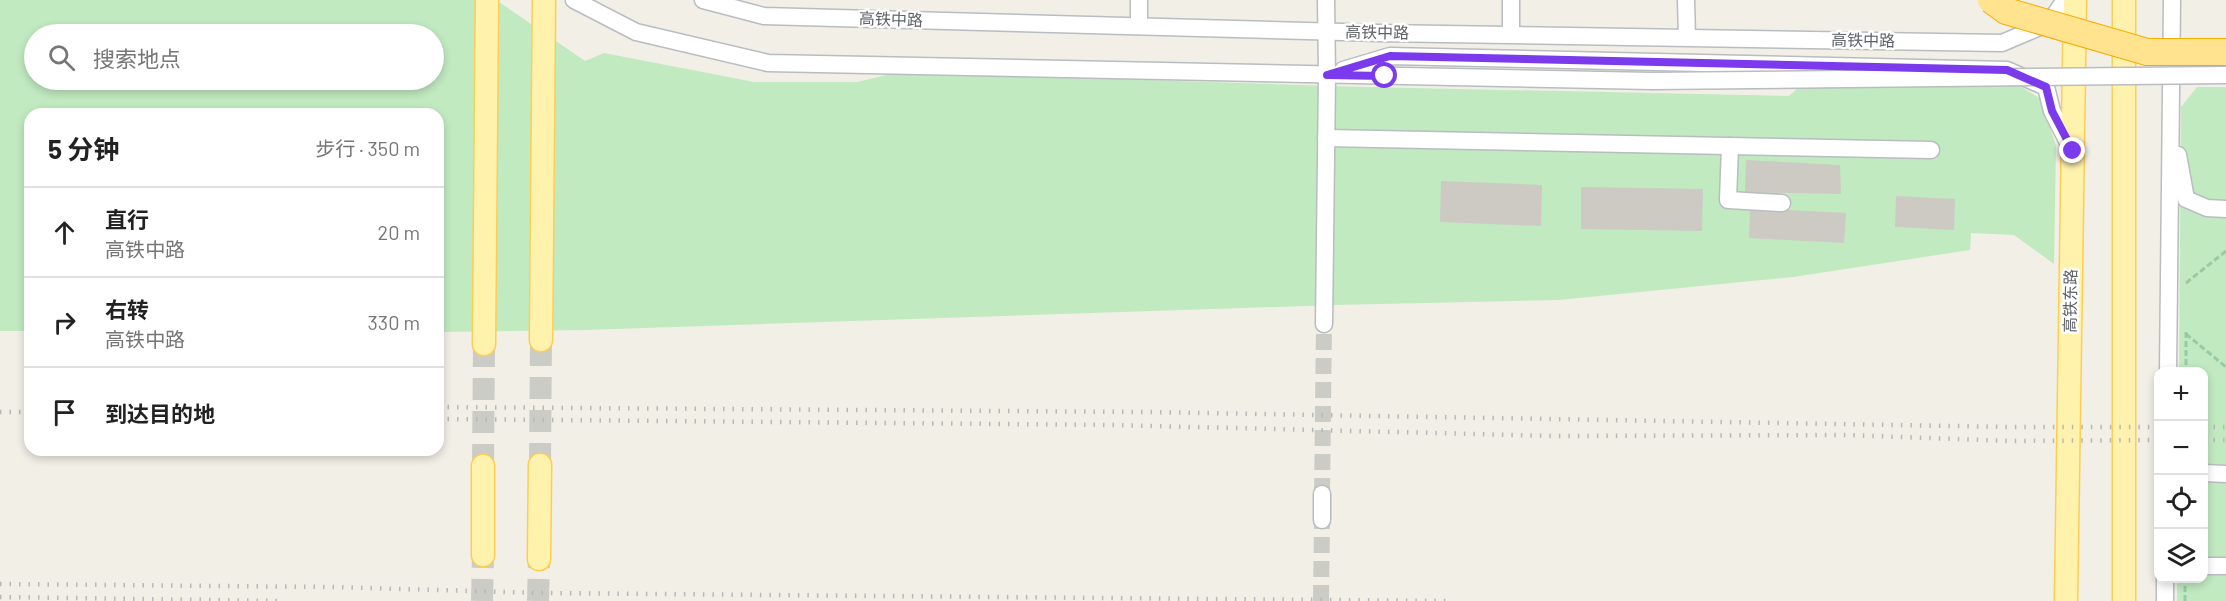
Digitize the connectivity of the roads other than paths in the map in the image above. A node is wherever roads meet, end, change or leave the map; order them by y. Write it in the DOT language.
graph roads {
  1 [pos="487,0"];
  2 [pos="544,0"];
  3 [pos="573,0"];
  4 [pos="703,0"];
  5 [pos="1139,0"];
  6 [pos="1326,0"];
  7 [pos="1511,0"];
  8 [pos="1686,0"];
  9 [pos="1991,0"];
  10 [pos="2065,0"];
  11 [pos="2075,0"];
  12 [pos="2124,0"];
  13 [pos="2172,0"];
  14 [pos="1139,26"];
  15 [pos="1325,31"];
  16 [pos="1511,34"];
  17 [pos="1687,37"];
  18 [pos="2218,63"];
  19 [pos="1327,75"];
  20 [pos="2171,107"];
  21 [pos="1326,138"];
  22 [pos="1730,146"];
  23 [pos="1931,150"];
  24 [pos="2073,151"];
  25 [pos="1782,203"];
  26 [pos="2226,209"];
  27 [pos="1324,324"];
  28 [pos="541,340"];
  29 [pos="484,344"];
  30 [pos="2168,367"];
  31 [pos="483,465"];
  32 [pos="540,465"];
  33 [pos="2208,474"];
  34 [pos="2226,474"];
  35 [pos="1322,494"];
  36 [pos="1322,520"];
  37 [pos="483,555"];
  38 [pos="539,558"];
  39 [pos="2208,566"];
  40 [pos="2226,566"];
  41 [pos="2165,583"];
  42 [pos="2066,601"];
  43 [pos="2124,601"];
  44 [pos="2164,601"];
  1 -- 29 [label="main road"];
  2 -- 28 [label="main road"];
  3 -- 19 [label="street, 高铁中路"];
  4 -- 14 [label="street, 高铁中路"];
  5 -- 14 [label="street"];
  6 -- 15 [label="street"];
  7 -- 16 [label="street"];
  8 -- 17 [label="street"];
  9 -- 18 [label="highway, 高铁中路, bridge"];
  10 -- 17 [label="street, 高铁中路"];
  11 -- 24 [label="main road, 高铁东路"];
  12 -- 43 [label="main road"];
  13 -- 20 [label="street"];
  14 -- 15 [label="street, 高铁中路"];
  15 -- 16 [label="street, 高铁中路"];
  15 -- 19 [label="street"];
  16 -- 17 [label="street, 高铁中路"];
  18 -- 19 [label="street, 高铁中路, bridge"];
  19 -- 21 [label="street"];
  19 -- 24 [label="street, 高铁中路"];
  20 -- 26 [label="street"];
  20 -- 30 [label="street"];
  21 -- 22 [label="street"];
  21 -- 27 [label="street"];
  22 -- 23 [label="street"];
  22 -- 25 [label="street"];
  24 -- 42 [label="main road, 高铁东路"];
  31 -- 37 [label="main road"];
  32 -- 38 [label="main road"];
  33 -- 34 [label="street"];
  35 -- 36 [label="street"];
  39 -- 40 [label="street"];
  41 -- 44 [label="street"];
}
